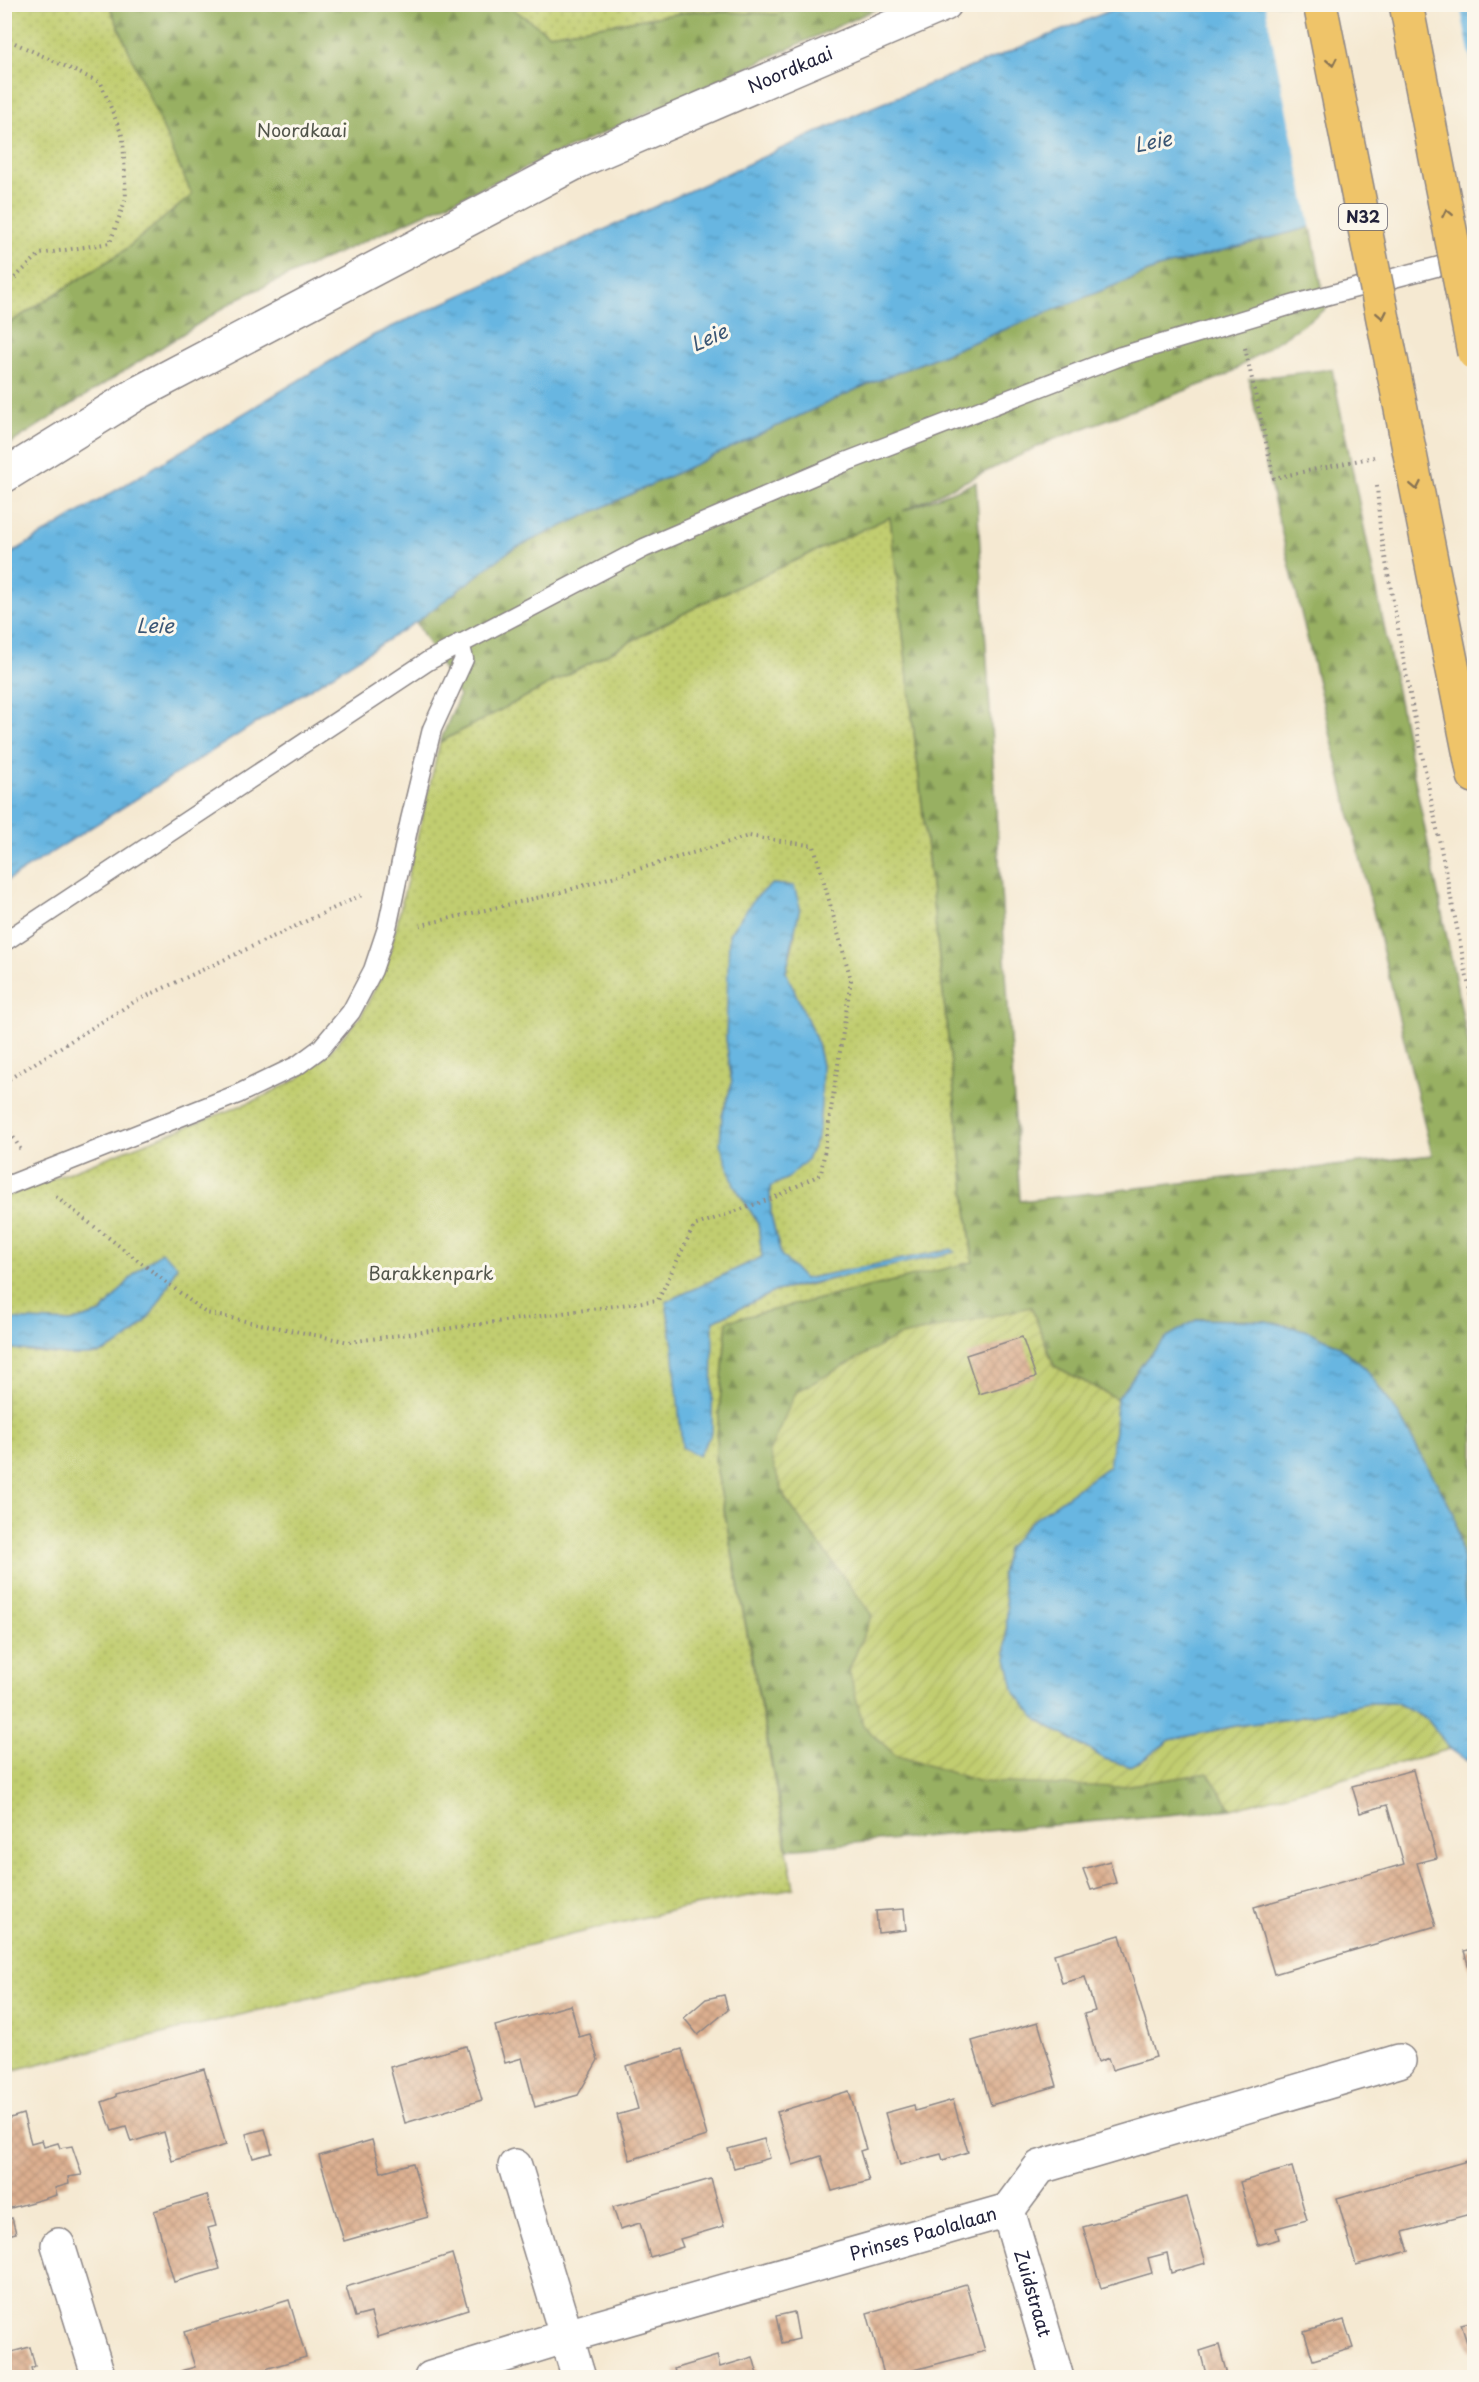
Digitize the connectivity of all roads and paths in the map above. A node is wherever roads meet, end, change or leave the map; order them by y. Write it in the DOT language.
graph roads {
  1 [pos="945,4"];
  2 [pos="1320,4"];
  3 [pos="1406,4"];
  4 [pos="4,39"];
  5 [pos="1474,256"];
  6 [pos="4,288"];
  7 [pos="1239,320"];
  8 [pos="1474,353"];
  9 [pos="1375,467"];
  10 [pos="4,476"];
  11 [pos="1376,477"];
  12 [pos="460,643"];
  13 [pos="1474,776"];
  14 [pos="398,878"];
  15 [pos="413,927"];
  16 [pos="4,942"];
  17 [pos="1474,1012"];
  18 [pos="4,1082"];
  19 [pos="4,1187"];
  20 [pos="49,1192"];
  21 [pos="1399,2061"];
  22 [pos="515,2166"];
  23 [pos="1008,2210"];
  24 [pos="58,2245"];
  25 [pos="567,2336"];
  26 [pos="99,2378"];
  27 [pos="431,2378"];
  28 [pos="579,2378"];
  29 [pos="1057,2378"];
  1 -- 10 [label="street, Noordkaai"];
  2 -- 13 [label="highway, N32, one-way, bridge"];
  8 -- 3 [label="highway, one-way, bridge"];
  4 -- 6 [label="path"];
  5 -- 7 [label="lane"];
  7 -- 9 [label="path"];
  7 -- 12 [label="lane"];
  11 -- 17 [label="path"];
  12 -- 14 [label="lane"];
  12 -- 16 [label="lane"];
  14 -- 18 [label="path"];
  14 -- 19 [label="lane"];
  15 -- 20 [label="path"];
  21 -- 23 [label="street, Prinses Paolalaan"];
  22 -- 25 [label="street"];
  23 -- 25 [label="street, Prinses Paolalaan"];
  23 -- 29 [label="street, Zuidstraat"];
  24 -- 26 [label="street"];
  25 -- 27 [label="street, Prinses Paolalaan"];
  25 -- 28 [label="street"];
}
